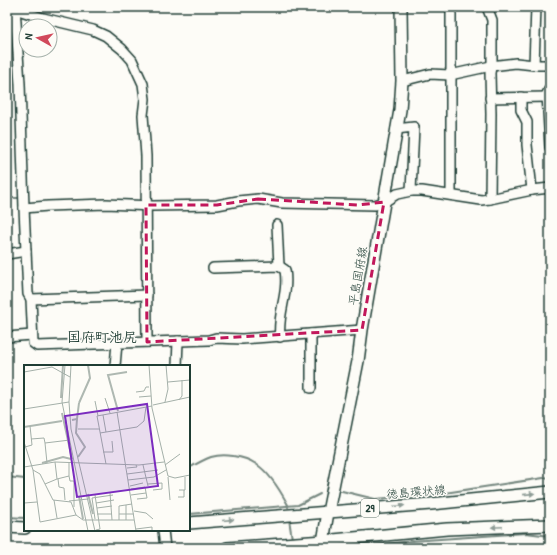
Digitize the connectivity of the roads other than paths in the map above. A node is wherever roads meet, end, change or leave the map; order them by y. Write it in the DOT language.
graph roads {
  1 [pos="401,7"];
  2 [pos="451,7"];
  3 [pos="487,7"];
  4 [pos="536,7"];
  5 [pos="15,8"];
  6 [pos="534,65"];
  7 [pos="548,65"];
  8 [pos="491,66"];
  9 [pos="452,74"];
  10 [pos="402,81"];
  11 [pos="549,93"];
  12 [pos="521,97"];
  13 [pos="490,98"];
  14 [pos="396,128"];
  15 [pos="550,147"];
  16 [pos="550,188"];
  17 [pos="532,190"];
  18 [pos="411,191"];
  19 [pos="451,195"];
  20 [pos="490,200"];
  21 [pos="384,202"];
  22 [pos="146,205"];
  23 [pos="24,208"];
  24 [pos="277,225"];
  25 [pos="26,251"];
  26 [pos="7,254"];
  27 [pos="279,266"];
  28 [pos="213,268"];
  29 [pos="147,295"];
  30 [pos="31,299"];
  31 [pos="362,330"];
  32 [pos="312,334"];
  33 [pos="32,335"];
  34 [pos="280,336"];
  35 [pos="7,337"];
  36 [pos="178,341"];
  37 [pos="147,342"];
  38 [pos="117,343"];
  39 [pos="115,365"];
  40 [pos="177,365"];
  41 [pos="311,388"];
  42 [pos="550,492"];
  43 [pos="328,512"];
  44 [pos="190,523"];
  45 [pos="550,525"];
  46 [pos="7,527"];
  47 [pos="24,528"];
  48 [pos="163,531"];
  49 [pos="323,544"];
  50 [pos="165,548"];
  51 [pos="227,548"];
  1 -- 10 [label="main road, 平島国府線"];
  2 -- 9 [label="street"];
  3 -- 8 [label="street"];
  4 -- 6 [label="street"];
  5 -- 22 [label="street"];
  5 -- 23 [label="street"];
  6 -- 7 [label="street"];
  6 -- 8 [label="street"];
  8 -- 9 [label="street"];
  8 -- 13 [label="street"];
  9 -- 10 [label="street"];
  9 -- 19 [label="street"];
  10 -- 14 [label="main road, 平島国府線"];
  11 -- 12 [label="street"];
  11 -- 15 [label="street"];
  12 -- 13 [label="street"];
  12 -- 17 [label="street"];
  13 -- 20 [label="street"];
  14 -- 18 [label="street"];
  14 -- 21 [label="main road, 平島国府線"];
  16 -- 17 [label="street"];
  17 -- 20 [label="street"];
  18 -- 19 [label="street"];
  18 -- 21 [label="street"];
  19 -- 20 [label="street"];
  21 -- 22 [label="street"];
  21 -- 31 [label="main road, 平島国府線"];
  22 -- 23 [label="street"];
  22 -- 29 [label="street"];
  23 -- 25 [label="street"];
  24 -- 27 [label="street"];
  25 -- 26 [label="street"];
  25 -- 30 [label="street"];
  27 -- 28 [label="street"];
  27 -- 34 [label="street"];
  29 -- 30 [label="street"];
  29 -- 37 [label="street"];
  30 -- 33 [label="street"];
  31 -- 32 [label="street"];
  31 -- 43 [label="main road, 平島国府線"];
  32 -- 34 [label="street"];
  32 -- 41 [label="street"];
  33 -- 35 [label="street"];
  33 -- 38 [label="street"];
  34 -- 36 [label="street"];
  36 -- 37 [label="street"];
  36 -- 40 [label="street"];
  37 -- 38 [label="street"];
  38 -- 39 [label="street"];
  43 -- 42 [label="main road, 徳島環状線 / 29, one-way"];
  44 -- 43 [label="main road, 徳島環状線 / 29, one-way"];
  43 -- 49 [label="main road, 平島国府線"];
  45 -- 49 [label="main road, one-way"];
  46 -- 47 [label="main road"];
  48 -- 50 [label="street"];
  49 -- 51 [label="main road"];
}
